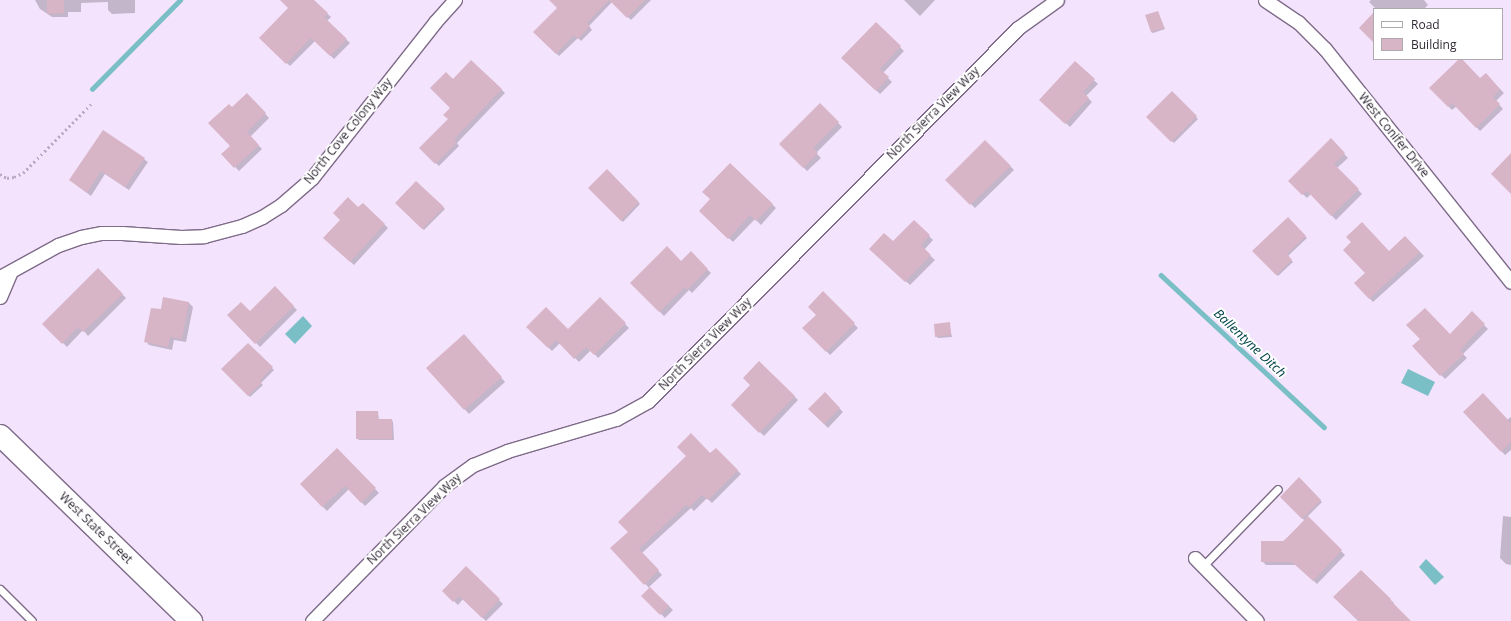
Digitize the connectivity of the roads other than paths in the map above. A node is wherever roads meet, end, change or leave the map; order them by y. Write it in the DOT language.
graph roads {
  1 [pos="455,0"];
  2 [pos="1057,0"];
  3 [pos="1265,0"];
  4 [pos="6,274"];
  5 [pos="1511,282"];
  6 [pos="0,298"];
  7 [pos="0,435"];
  8 [pos="1278,490"];
  9 [pos="1199,562"];
  10 [pos="0,590"];
  11 [pos="32,621"];
  12 [pos="191,621"];
  13 [pos="312,621"];
  14 [pos="1257,621"];
  1 -- 4 [label="street, North Cove Colony Way"];
  2 -- 13 [label="street, North Sierra View Way"];
  3 -- 5 [label="street, West Conifer Drive"];
  4 -- 6 [label="street, North Cove Colony Way"];
  7 -- 12 [label="main road, West State Street"];
  8 -- 9 [label="lane"];
  9 -- 14 [label="street"];
  10 -- 11 [label="lane"];
}
